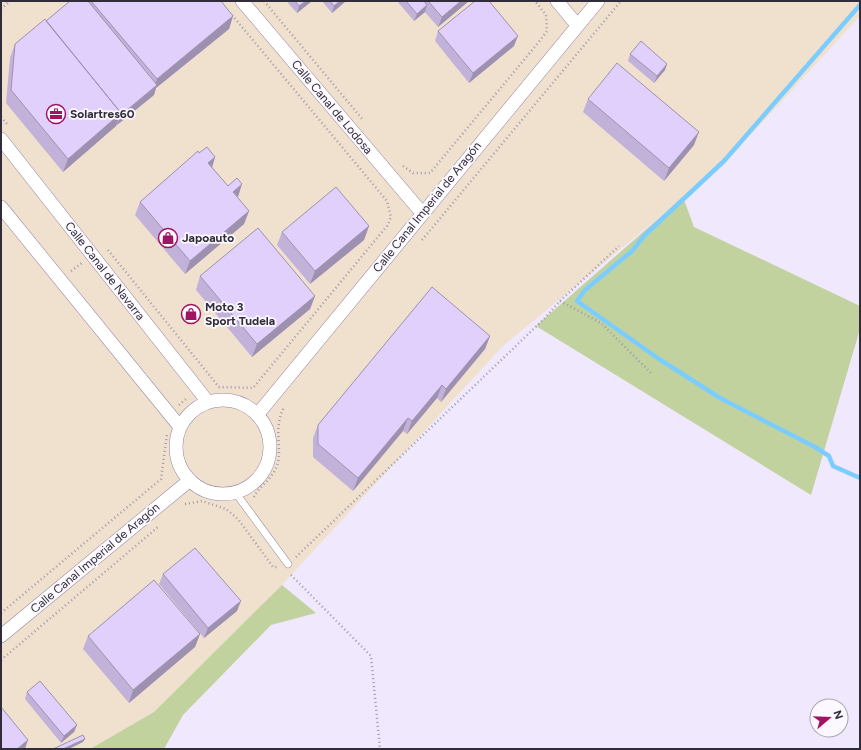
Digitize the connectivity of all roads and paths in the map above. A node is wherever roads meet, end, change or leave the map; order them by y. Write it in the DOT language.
graph roads {
  1 [pos="10,1"];
  2 [pos="242,1"];
  3 [pos="264,1"];
  4 [pos="535,1"];
  5 [pos="557,1"];
  6 [pos="598,1"];
  7 [pos="621,1"];
  8 [pos="1,9"];
  9 [pos="230,13"];
  10 [pos="577,25"];
  11 [pos="1,117"];
  12 [pos="364,120"];
  13 [pos="11,129"];
  14 [pos="1,140"];
  15 [pos="399,162"];
  16 [pos="1,207"];
  17 [pos="422,213"];
  18 [pos="418,244"];
  19 [pos="104,245"];
  20 [pos="619,246"];
  21 [pos="87,259"];
  22 [pos="67,274"];
  23 [pos="560,301"];
  24 [pos="651,373"];
  25 [pos="189,397"];
  26 [pos="288,401"];
  27 [pos="208,402"];
  28 [pos="175,409"];
  29 [pos="257,414"];
  30 [pos="180,427"];
  31 [pos="167,433"];
  32 [pos="190,480"];
  33 [pos="235,492"];
  34 [pos="256,502"];
  35 [pos="181,507"];
  36 [pos="161,524"];
  37 [pos="292,550"];
  38 [pos="297,555"];
  39 [pos="286,566"];
  40 [pos="1,613"];
  41 [pos="1,636"];
  42 [pos="1,660"];
  43 [pos="380,749"];
  1 -- 8 [label="path"];
  2 -- 17 [label="street, Calle Canal de Lodosa"];
  3 -- 12 [label="path"];
  4 -- 15 [label="path"];
  5 -- 10 [label="street"];
  6 -- 10 [label="street, Calle Canal Imperial de Aragón"];
  7 -- 18 [label="path"];
  9 -- 19 [label="path"];
  10 -- 17 [label="street, Calle Canal Imperial de Aragón"];
  11 -- 13 [label="path"];
  14 -- 27 [label="street, Calle Canal de Navarra"];
  16 -- 30 [label="street"];
  17 -- 29 [label="street, Calle Canal Imperial de Aragón"];
  20 -- 23 [label="path"];
  21 -- 22 [label="path"];
  23 -- 24 [label="path"];
  23 -- 38 [label="path"];
  25 -- 28 [label="path"];
  26 -- 34 [label="path"];
  27 -- 29 [label="street"];
  27 -- 30 [label="street"];
  29 -- 33 [label="street"];
  30 -- 32 [label="street"];
  31 -- 40 [label="path"];
  32 -- 33 [label="street"];
  32 -- 41 [label="street, Calle Canal Imperial de Aragón"];
  33 -- 39 [label="lane"];
  35 -- 39 [label="path"];
  36 -- 42 [label="path"];
  37 -- 38 [label="path"];
  38 -- 39 [label="path"];
  39 -- 43 [label="path"];
}
